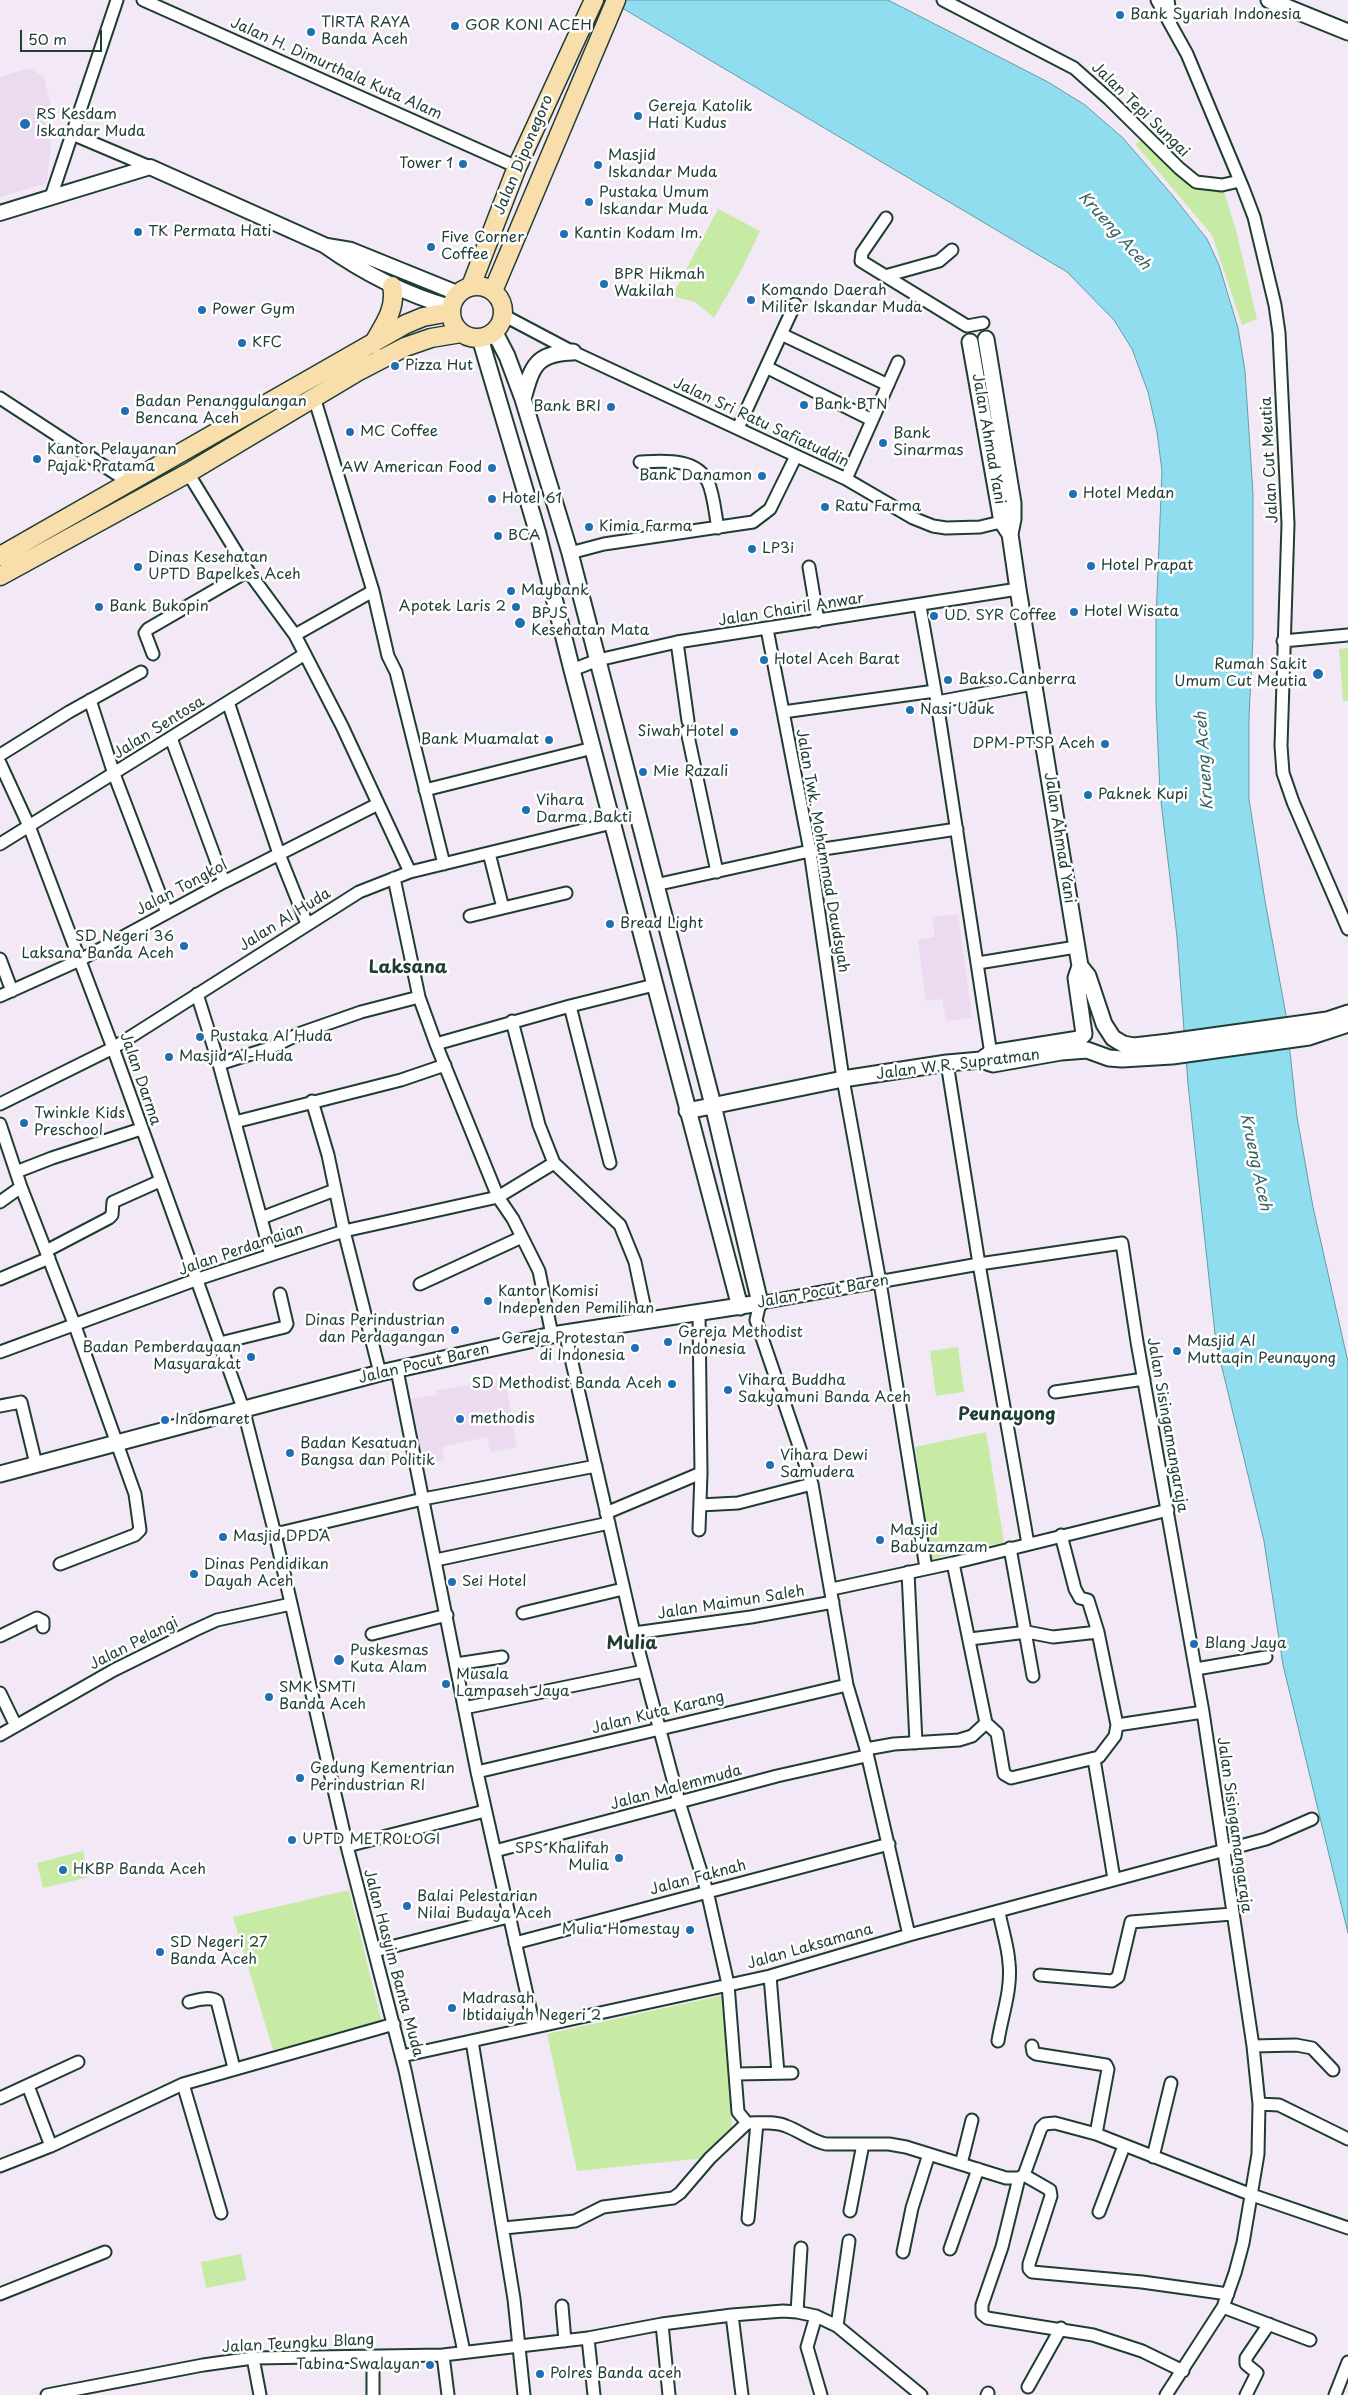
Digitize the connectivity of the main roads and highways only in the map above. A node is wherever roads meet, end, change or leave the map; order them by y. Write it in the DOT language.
graph roads {
  1 [pos="594,0"];
  2 [pos="616,0"];
  3 [pos="1269,0"];
  4 [pos="580,32"];
  5 [pos="1348,32"];
  6 [pos="597,41"];
  7 [pos="392,286"];
  8 [pos="493,291"];
  9 [pos="457,300"];
  10 [pos="461,333"];
  11 [pos="487,334"];
  12 [pos="986,339"];
  13 [pos="970,342"];
  14 [pos="373,344"];
  15 [pos="573,352"];
  16 [pos="994,380"];
  17 [pos="978,382"];
  18 [pos="523,399"];
  19 [pos="1008,525"];
  20 [pos="0,556"];
  21 [pos="0,576"];
  22 [pos="1080,966"];
  23 [pos="1348,1013"];
  24 [pos="1348,1024"];
  25 [pos="1308,1030"];
  26 [pos="1171,1049"];
  27 [pos="988,1059"];
  28 [pos="713,1105"];
  29 [pos="687,1110"];
  30 [pos="740,1307"];
  31 [pos="0,1474"];
  1 -- 4 [label="highway, Jalan Diponegoro"];
  2 -- 6 [label="highway"];
  3 -- 5 [label="main road"];
  4 -- 6 [label="main road"];
  4 -- 9 [label="highway, Jalan Diponegoro"];
  6 -- 8 [label="highway"];
  7 -- 14 [label="highway"];
  8 -- 9 [label="highway"];
  8 -- 11 [label="highway"];
  9 -- 10 [label="highway"];
  9 -- 14 [label="highway"];
  10 -- 11 [label="highway"];
  10 -- 21 [label="highway"];
  11 -- 18 [label="main road"];
  11 -- 29 [label="main road"];
  12 -- 16 [label="main road"];
  13 -- 17 [label="main road, Jalan Ahmad Yani"];
  14 -- 20 [label="highway"];
  15 -- 18 [label="main road"];
  16 -- 17 [label="main road"];
  16 -- 19 [label="main road"];
  17 -- 19 [label="main road, Jalan Ahmad Yani"];
  18 -- 28 [label="main road"];
  19 -- 22 [label="main road, Jalan Ahmad Yani"];
  22 -- 26 [label="main road"];
  22 -- 27 [label="main road, Jalan Ahmad Yani"];
  23 -- 25 [label="main road"];
  24 -- 25 [label="main road, Jalan W.R. Supratman"];
  25 -- 26 [label="main road, Jalan W.R. Supratman"];
  26 -- 27 [label="main road, Jalan W.R. Supratman"];
  27 -- 28 [label="main road, Jalan W.R. Supratman"];
  28 -- 29 [label="main road, Jalan W.R. Supratman"];
  28 -- 30 [label="main road, Jalan Pocut Baren"];
  29 -- 30 [label="main road"];
  30 -- 31 [label="main road, Jalan Pocut Baren"];
}
